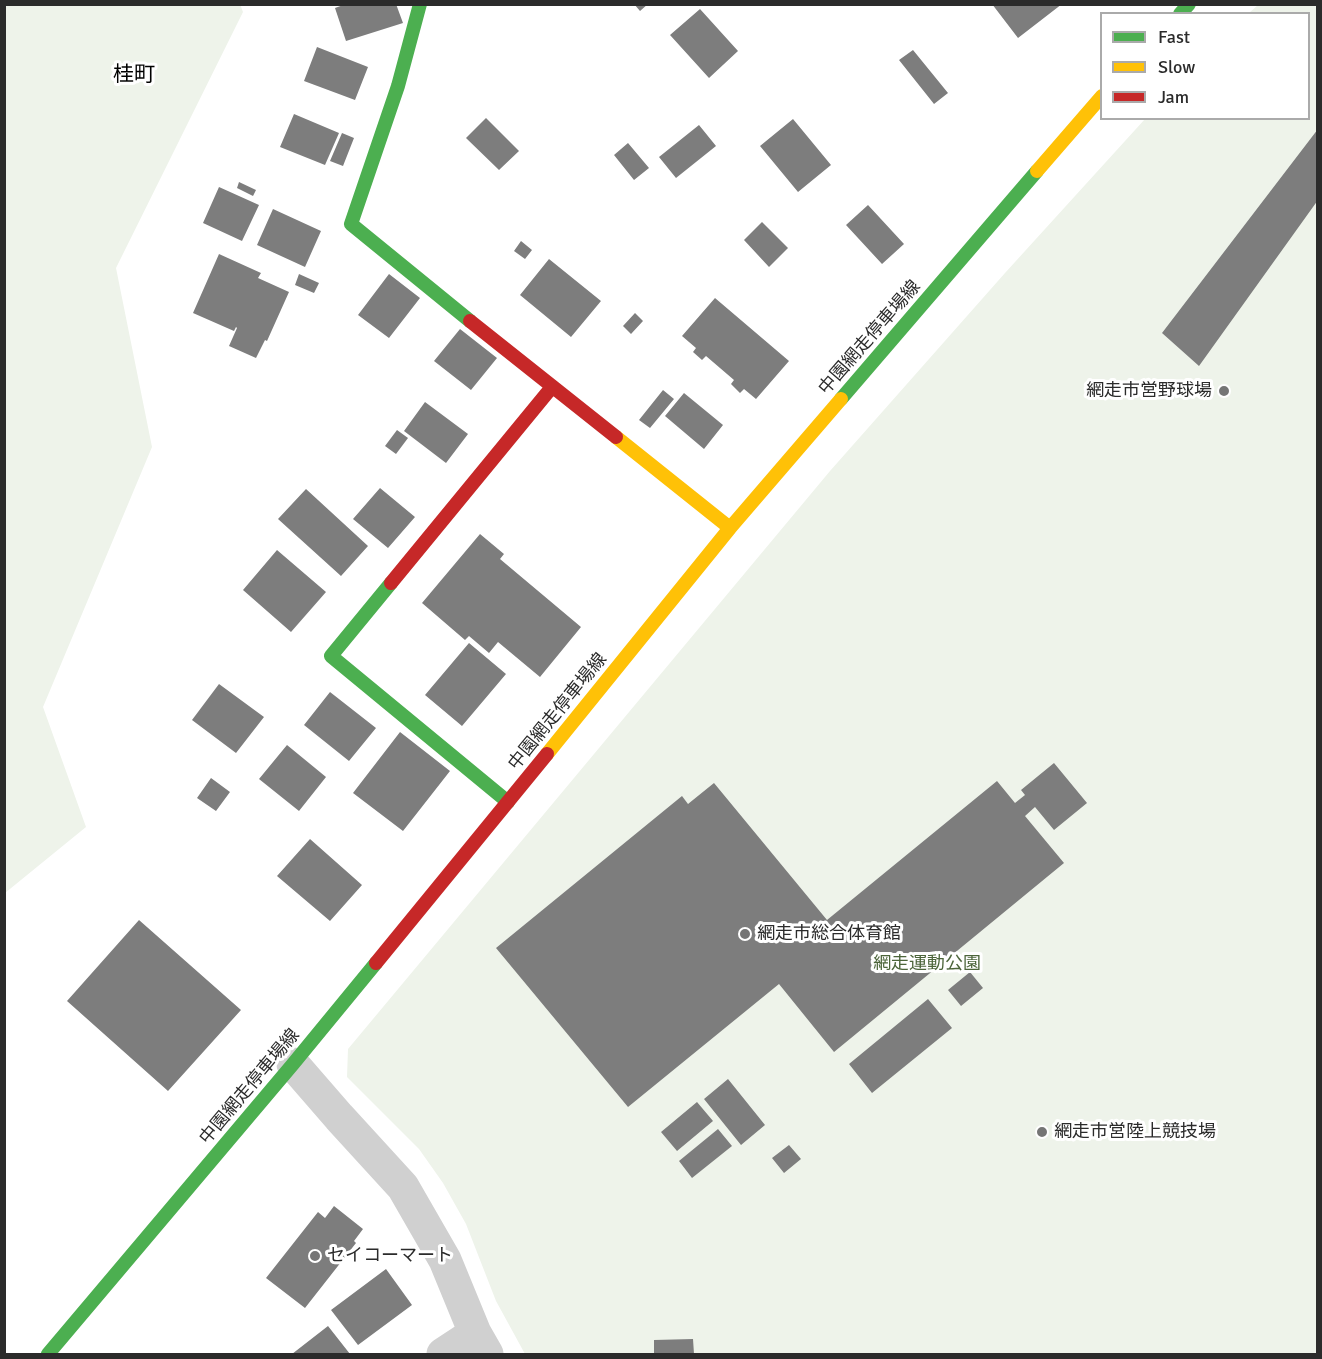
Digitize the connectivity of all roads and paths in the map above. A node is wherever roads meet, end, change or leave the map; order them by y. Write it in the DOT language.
graph roads {
  1 [pos="420,4"];
  2 [pos="1100,97"];
  3 [pos="552,387"];
  4 [pos="730,528"];
  5 [pos="508,802"];
  6 [pos="293,1064"];
  7 [pos="481,1344"];
  8 [pos="48,1354"];
  9 [pos="443,1354"];
  1 -- 3 [label="main road"];
  2 -- 4 [label="main road, 中園網走停車場線"];
  3 -- 4 [label="main road"];
  3 -- 5 [label="main road"];
  4 -- 5 [label="main road, 中園網走停車場線"];
  5 -- 6 [label="main road, 中園網走停車場線"];
  6 -- 7 [label="street"];
  6 -- 8 [label="main road, 中園網走停車場線"];
  7 -- 9 [label="street"];
}
